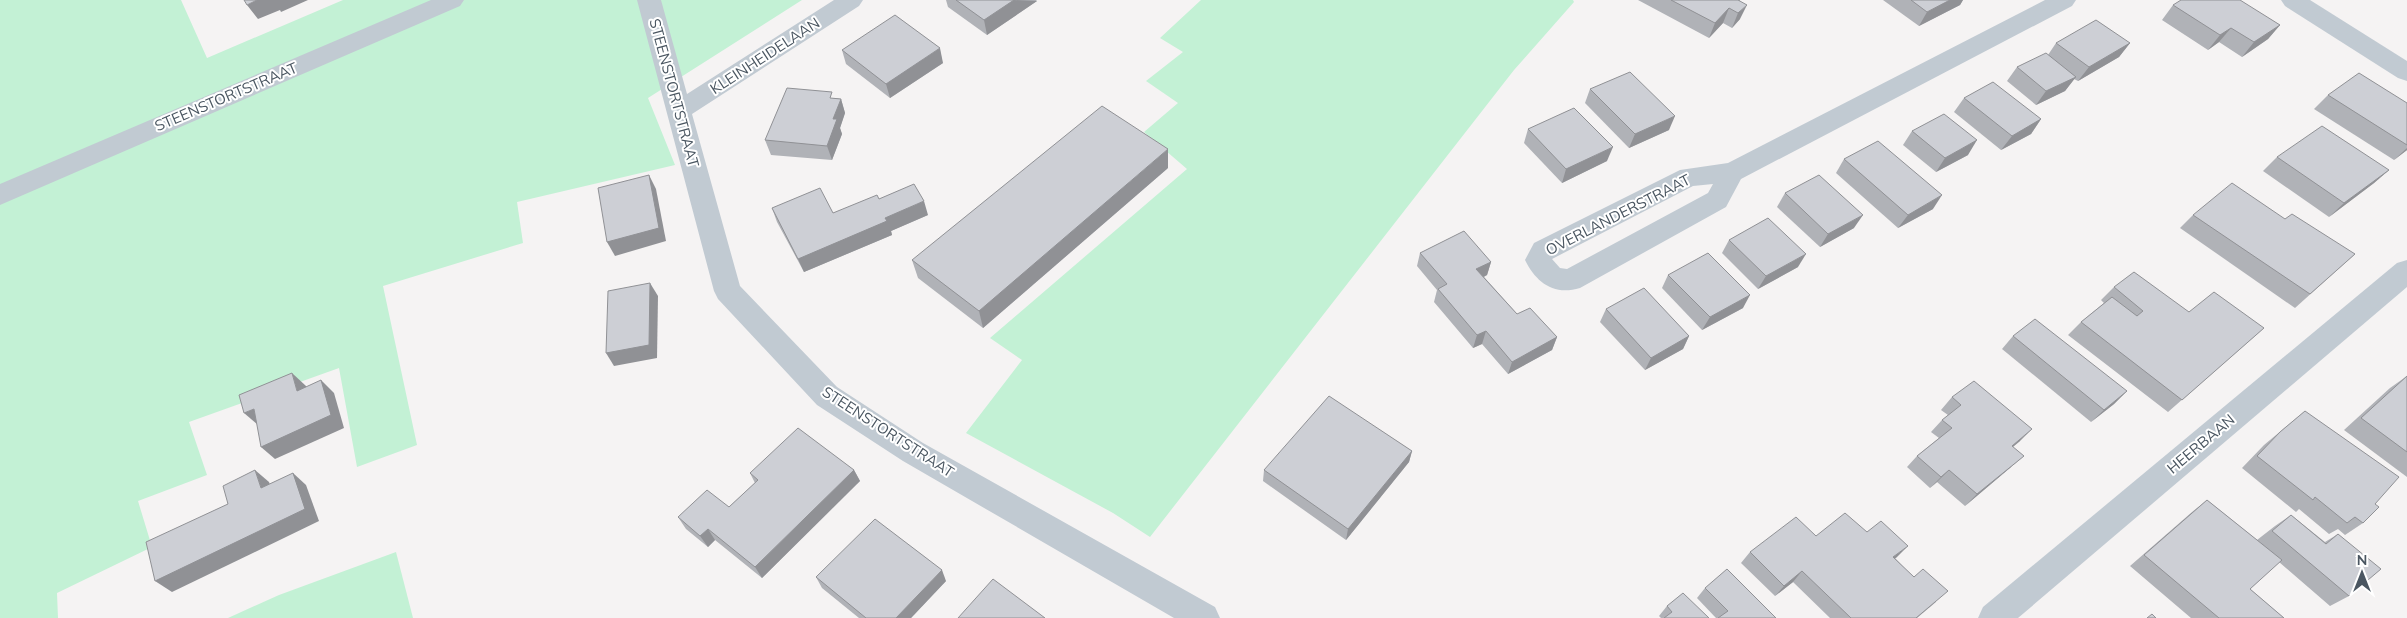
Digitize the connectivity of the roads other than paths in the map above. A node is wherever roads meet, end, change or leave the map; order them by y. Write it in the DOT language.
graph roads {
  1 [pos="452,0"];
  2 [pos="649,0"];
  3 [pos="851,0"];
  4 [pos="2064,0"];
  5 [pos="2293,0"];
  6 [pos="2407,72"];
  7 [pos="679,112"];
  8 [pos="1732,172"];
  9 [pos="0,194"];
  10 [pos="2407,271"];
  11 [pos="1204,618"];
  12 [pos="1994,618"];
  1 -- 9 [label="street, STEENSTORTSTRAAT"];
  2 -- 7 [label="street, STEENSTORTSTRAAT"];
  3 -- 7 [label="street, KLEINHEIDELAAN"];
  4 -- 8 [label="street, OVERLANDERSTRAAT"];
  5 -- 6 [label="street"];
  7 -- 11 [label="street, STEENSTORTSTRAAT"];
  8 -- 8 [label="street, OVERLANDERSTRAAT"];
  10 -- 12 [label="street, HEERBAAN"];
}
